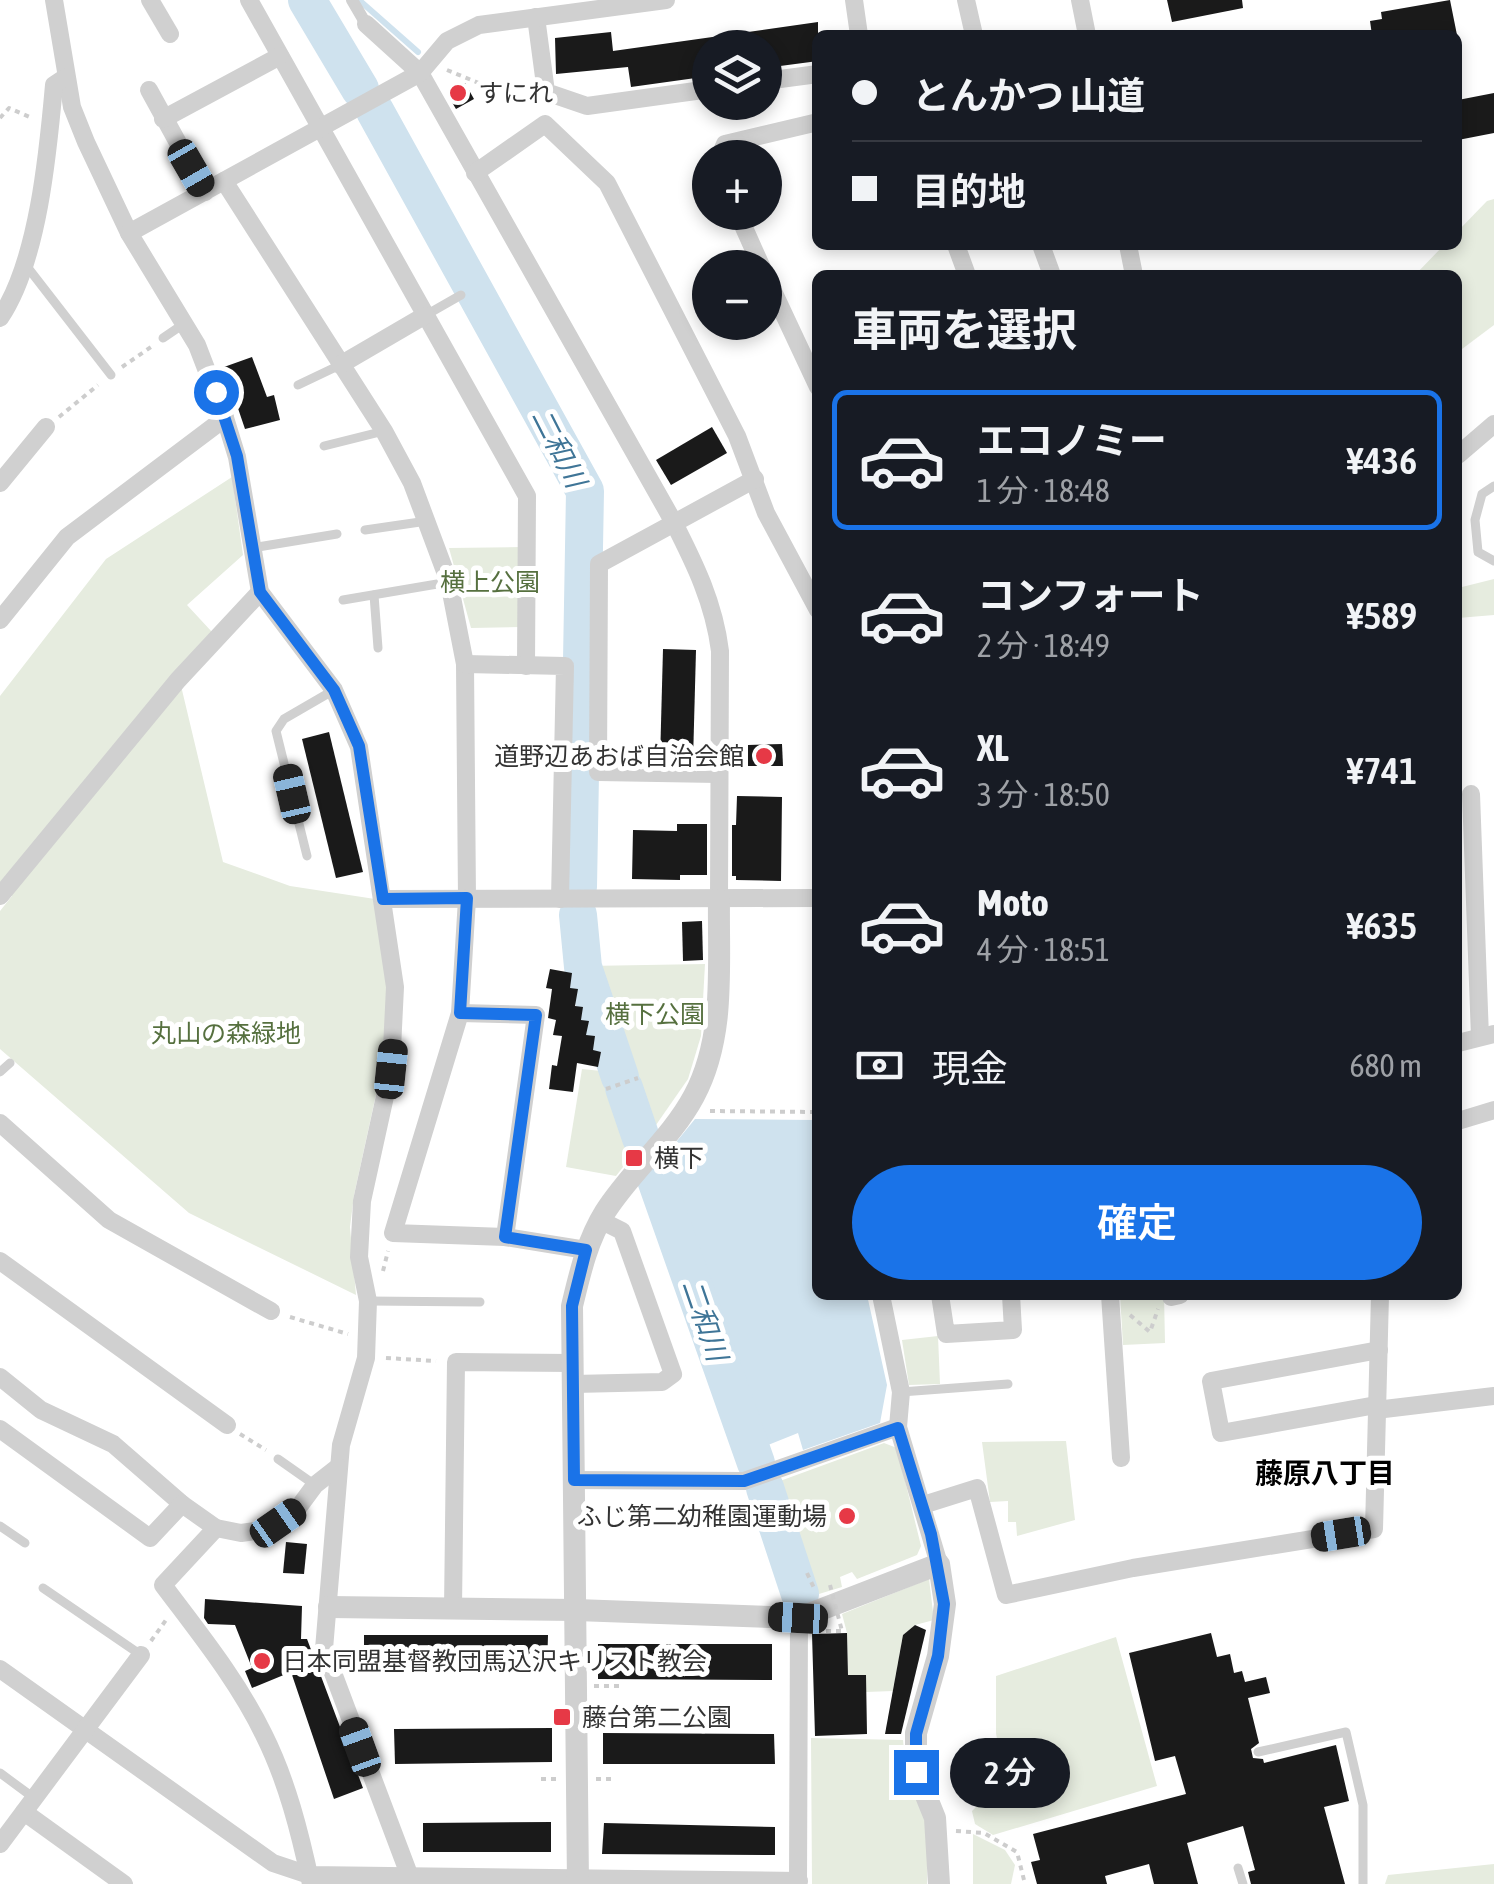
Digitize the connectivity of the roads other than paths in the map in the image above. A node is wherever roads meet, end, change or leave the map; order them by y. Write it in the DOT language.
graph roads {
  1 [pos="150,0"];
  2 [pos="249,0"];
  3 [pos="352,0"];
  4 [pos="666,0"];
  5 [pos="854,0"];
  6 [pos="966,0"];
  7 [pos="1080,0"];
  8 [pos="58,2"];
  9 [pos="604,4"];
  10 [pos="536,18"];
  11 [pos="366,24"];
  12 [pos="858,30"];
  13 [pos="973,30"];
  14 [pos="1085,30"];
  15 [pos="170,34"];
  16 [pos="280,56"];
  17 [pos="423,67"];
  18 [pos="812,75"];
  19 [pos="66,77"];
  20 [pos="782,79"];
  21 [pos="149,90"];
  22 [pos="692,91"];
  23 [pos="162,119"];
  24 [pos="812,123"];
  25 [pos="319,129"];
  26 [pos="742,140"];
  27 [pos="475,172"];
  28 [pos="224,181"];
  29 [pos="206,192"];
  30 [pos="129,234"];
  31 [pos="25,264"];
  32 [pos="461,295"];
  33 [pos="782,310"];
  34 [pos="424,316"];
  35 [pos="0,318"];
  36 [pos="186,323"];
  37 [pos="163,338"];
  38 [pos="340,365"];
  39 [pos="111,375"];
  40 [pos="812,375"];
  41 [pos="298,384"];
  42 [pos="225,418"];
  43 [pos="1494,424"];
  44 [pos="46,427"];
  45 [pos="384,430"];
  46 [pos="324,446"];
  47 [pos="1462,452"];
  48 [pos="755,480"];
  49 [pos="0,484"];
  50 [pos="1494,486"];
  51 [pos="427,521"];
  52 [pos="673,521"];
  53 [pos="365,530"];
  54 [pos="337,534"];
  55 [pos="252,548"];
  56 [pos="1494,561"];
  57 [pos="449,582"];
  58 [pos="260,592"];
  59 [pos="374,594"];
  60 [pos="812,599"];
  61 [pos="343,600"];
  62 [pos="0,620"];
  63 [pos="378,648"];
  64 [pos="465,664"];
  65 [pos="526,666"];
  66 [pos="334,690"];
  67 [pos="718,774"];
  68 [pos="1472,794"];
  69 [pos="307,856"];
  70 [pos="1466,869"];
  71 [pos="0,896"];
  72 [pos="467,898"];
  73 [pos="812,898"];
  74 [pos="383,899"];
  75 [pos="563,899"];
  76 [pos="719,900"];
  77 [pos="1477,951"];
  78 [pos="1462,952"];
  79 [pos="460,1013"];
  80 [pos="1487,1036"];
  81 [pos="1462,1041"];
  82 [pos="10,1063"];
  83 [pos="0,1072"];
  84 [pos="1494,1110"];
  85 [pos="1462,1119"];
  86 [pos="0,1123"];
  87 [pos="600,1220"];
  88 [pos="505,1237"];
  89 [pos="586,1250"];
  90 [pos="0,1261"];
  91 [pos="882,1300"];
  92 [pos="941,1300"];
  93 [pos="1011,1300"];
  94 [pos="1110,1300"];
  95 [pos="1380,1300"];
  96 [pos="368,1301"];
  97 [pos="480,1302"];
  98 [pos="271,1311"];
  99 [pos="1378,1350"];
  100 [pos="573,1373"];
  101 [pos="0,1378"];
  102 [pos="1008,1384"];
  103 [pos="901,1392"];
  104 [pos="1494,1396"];
  105 [pos="1376,1408"];
  106 [pos="228,1425"];
  107 [pos="898,1428"];
  108 [pos="0,1429"];
  109 [pos="278,1458"];
  110 [pos="1121,1458"];
  111 [pos="338,1467"];
  112 [pos="574,1480"];
  113 [pos="315,1485"];
  114 [pos="182,1504"];
  115 [pos="923,1505"];
  116 [pos="0,1526"];
  117 [pos="216,1528"];
  118 [pos="24,1543"];
  119 [pos="939,1564"];
  120 [pos="43,1588"];
  121 [pos="329,1607"];
  122 [pos="453,1609"];
  123 [pos="576,1610"];
  124 [pos="798,1618"];
  125 [pos="141,1655"];
  126 [pos="0,1669"];
  127 [pos="86,1728"];
  128 [pos="1258,1752"];
  129 [pos="0,1774"];
  130 [pos="29,1805"];
  131 [pos="0,1844"];
  132 [pos="1238,1868"];
  133 [pos="410,1877"];
  134 [pos="310,1879"];
  135 [pos="578,1882"];
  136 [pos="798,1882"];
  137 [pos="124,1884"];
  138 [pos="938,1884"];
  139 [pos="1243,1884"];
  140 [pos="1363,1884"];
  1 -- 15 [label="street"];
  2 -- 16 [label="street"];
  3 -- 11 [label="street"];
  4 -- 9 [label="street"];
  5 -- 12 [label="street"];
  6 -- 13 [label="street"];
  7 -- 14 [label="street"];
  8 -- 19 [label="street"];
  9 -- 10 [label="street"];
  10 -- 17 [label="street"];
  10 -- 22 [label="street"];
  11 -- 17 [label="street"];
  16 -- 23 [label="street"];
  16 -- 25 [label="street"];
  17 -- 25 [label="street"];
  17 -- 27 [label="street"];
  18 -- 20 [label="street"];
  19 -- 30 [label="street"];
  19 -- 31 [label="street"];
  21 -- 23 [label="street"];
  23 -- 29 [label="street"];
  24 -- 26 [label="street"];
  25 -- 28 [label="street"];
  25 -- 34 [label="street"];
  27 -- 48 [label="street"];
  27 -- 52 [label="street"];
  28 -- 29 [label="street"];
  28 -- 38 [label="street"];
  29 -- 30 [label="street"];
  30 -- 36 [label="street"];
  31 -- 35 [label="street"];
  31 -- 39 [label="lane"];
  32 -- 34 [label="lane"];
  33 -- 40 [label="street"];
  34 -- 38 [label="street"];
  34 -- 65 [label="street"];
  36 -- 37 [label="lane"];
  36 -- 42 [label="street"];
  38 -- 41 [label="lane"];
  38 -- 45 [label="street"];
  42 -- 55 [label="street"];
  42 -- 62 [label="street"];
  43 -- 47 [label="street"];
  44 -- 49 [label="street"];
  45 -- 46 [label="lane"];
  45 -- 51 [label="street"];
  48 -- 52 [label="street"];
  48 -- 60 [label="street"];
  50 -- 56 [label="lane"];
  51 -- 53 [label="lane"];
  51 -- 57 [label="street"];
  52 -- 67 [label="street"];
  52 -- 67 [label="street"];
  54 -- 55 [label="lane"];
  55 -- 58 [label="street"];
  57 -- 59 [label="lane"];
  57 -- 64 [label="street"];
  58 -- 66 [label="street"];
  58 -- 71 [label="street"];
  59 -- 61 [label="lane"];
  59 -- 63 [label="lane"];
  64 -- 65 [label="street"];
  64 -- 72 [label="street"];
  65 -- 75 [label="street"];
  66 -- 69 [label="lane"];
  66 -- 74 [label="street"];
  67 -- 76 [label="street"];
  68 -- 70 [label="street"];
  70 -- 77 [label="street"];
  72 -- 74 [label="street"];
  72 -- 75 [label="street"];
  72 -- 79 [label="street"];
  73 -- 76 [label="street"];
  74 -- 96 [label="street"];
  75 -- 76 [label="street"];
  76 -- 87 [label="street"];
  77 -- 78 [label="street"];
  77 -- 80 [label="street"];
  79 -- 88 [label="street"];
  79 -- 88 [label="street"];
  80 -- 81 [label="street"];
  82 -- 83 [label="lane"];
  84 -- 85 [label="street"];
  86 -- 98 [label="street"];
  87 -- 89 [label="street"];
  87 -- 100 [label="street"];
  88 -- 89 [label="street"];
  89 -- 100 [label="street"];
  90 -- 106 [label="street"];
  91 -- 103 [label="street"];
  92 -- 93 [label="street"];
  94 -- 110 [label="street"];
  95 -- 99 [label="street"];
  96 -- 97 [label="lane"];
  96 -- 111 [label="street"];
  99 -- 105 [label="street"];
  99 -- 105 [label="street"];
  100 -- 112 [label="street"];
  100 -- 122 [label="street"];
  101 -- 114 [label="street"];
  102 -- 103 [label="lane"];
  103 -- 107 [label="street"];
  104 -- 105 [label="street"];
  105 -- 115 [label="street"];
  107 -- 112 [label="street"];
  107 -- 115 [label="street"];
  108 -- 114 [label="street"];
  109 -- 113 [label="lane"];
  111 -- 113 [label="street"];
  111 -- 121 [label="street"];
  112 -- 123 [label="street"];
  113 -- 117 [label="street"];
  114 -- 117 [label="street"];
  115 -- 119 [label="street"];
  116 -- 118 [label="lane"];
  117 -- 134 [label="street"];
  119 -- 124 [label="street"];
  119 -- 138 [label="street"];
  120 -- 125 [label="lane"];
  121 -- 122 [label="street"];
  121 -- 133 [label="street"];
  122 -- 123 [label="street"];
  123 -- 124 [label="street"];
  123 -- 135 [label="street"];
  124 -- 136 [label="street"];
  125 -- 127 [label="street"];
  126 -- 127 [label="street"];
  127 -- 130 [label="street"];
  127 -- 134 [label="street"];
  128 -- 140 [label="lane"];
  129 -- 130 [label="lane"];
  130 -- 131 [label="street"];
  130 -- 137 [label="street"];
  132 -- 139 [label="lane"];
  133 -- 134 [label="street"];
  133 -- 135 [label="street"];
  135 -- 136 [label="street"];
}
